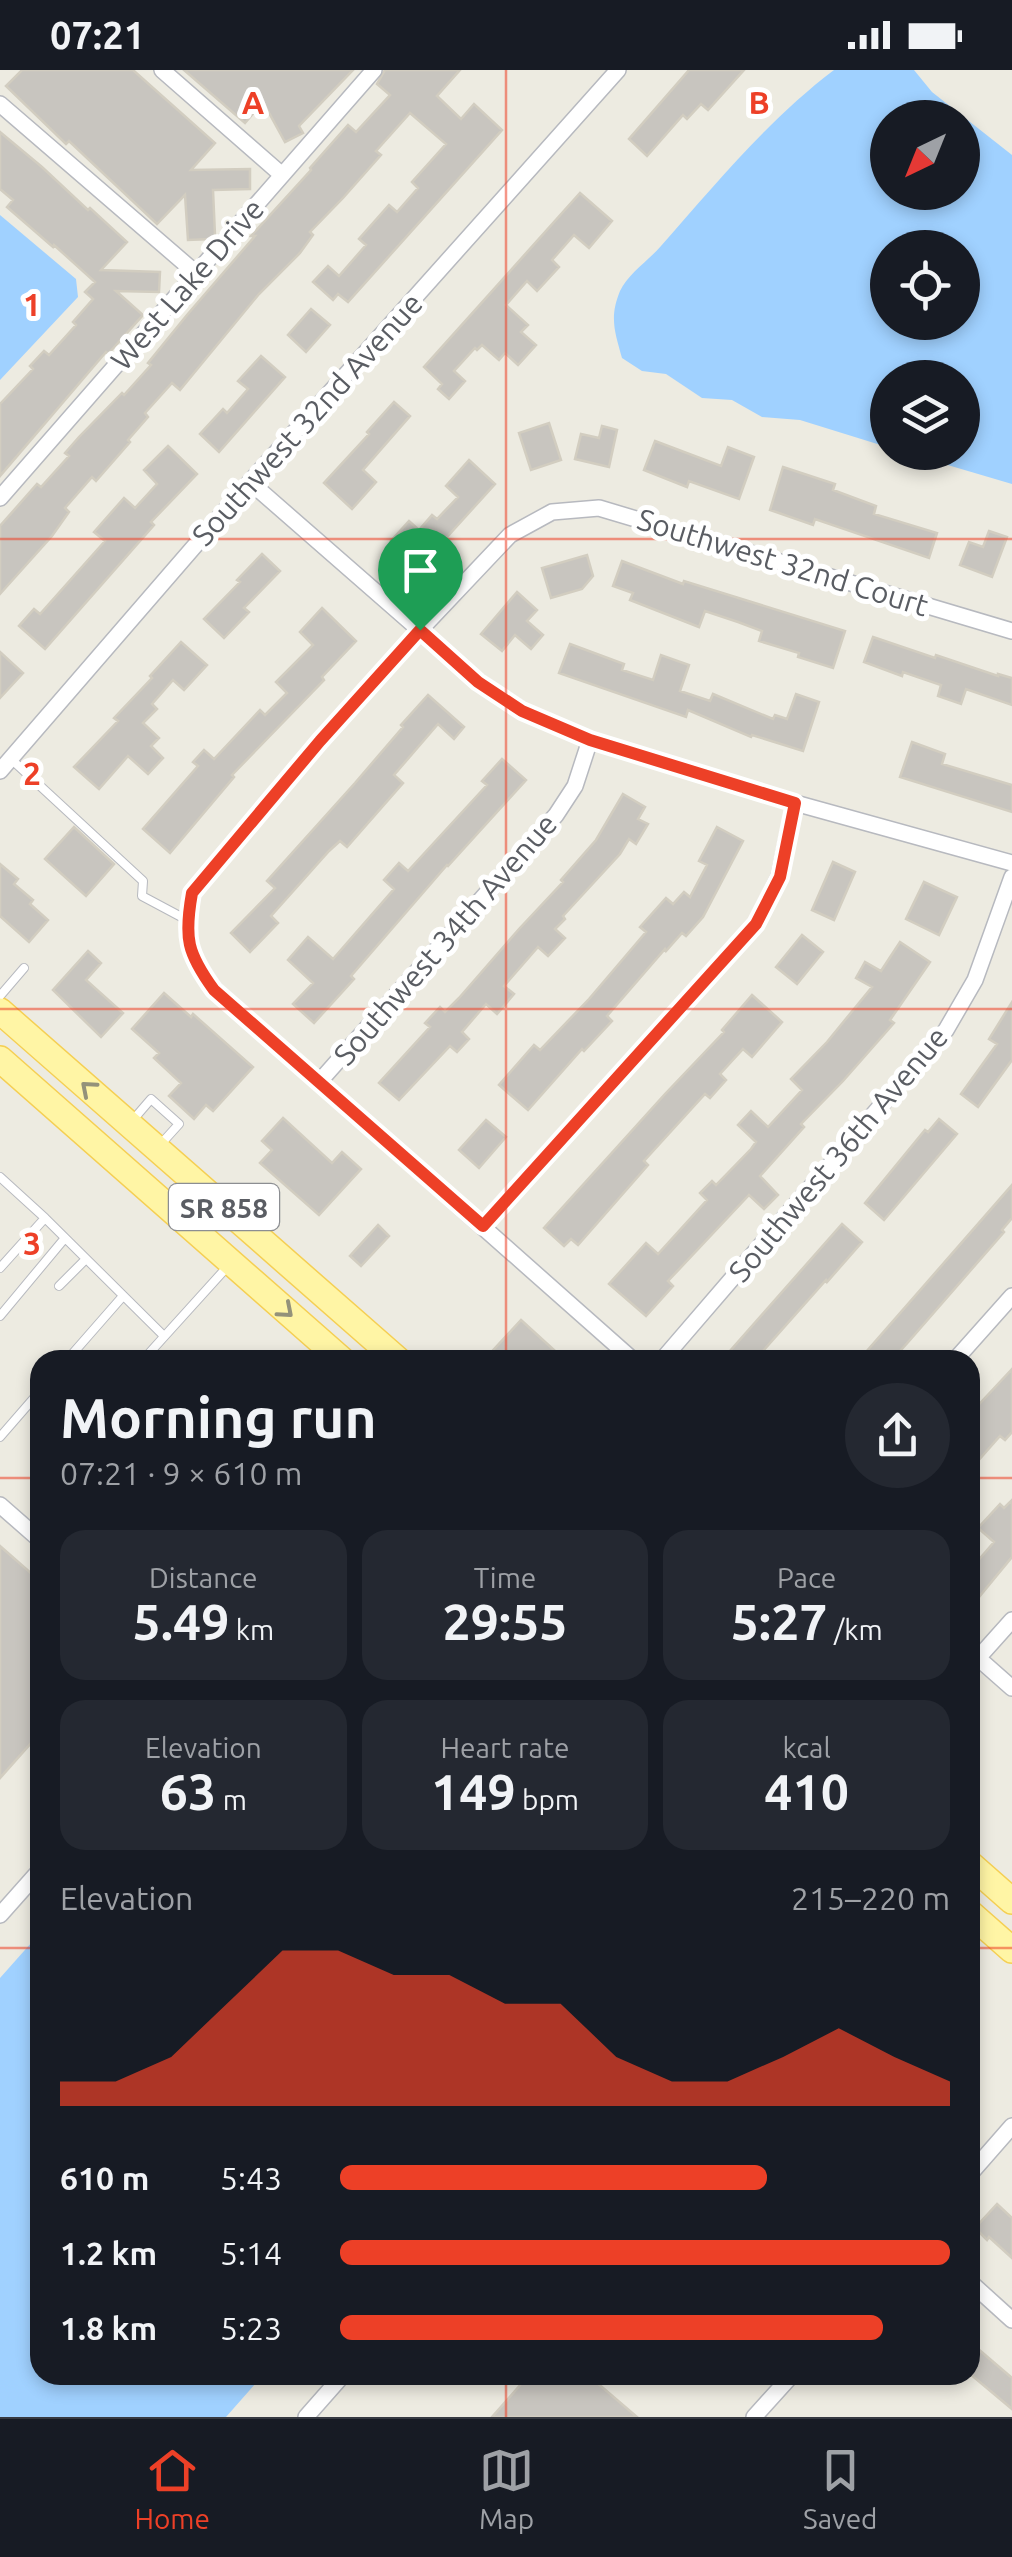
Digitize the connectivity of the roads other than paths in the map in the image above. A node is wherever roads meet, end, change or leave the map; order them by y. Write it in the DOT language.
graph roads {
  1 [pos="162,70"];
  2 [pos="374,70"];
  3 [pos="618,70"];
  4 [pos="0,104"];
  5 [pos="282,175"];
  6 [pos="196,274"];
  7 [pos="250,482"];
  8 [pos="0,498"];
  9 [pos="420,630"];
  10 [pos="1012,631"];
  11 [pos="590,740"];
  12 [pos="5,765"];
  13 [pos="795,803"];
  14 [pos="1012,863"];
  15 [pos="1012,877"];
  16 [pos="187,920"];
  17 [pos="24,968"];
  18 [pos="0,996"];
  19 [pos="0,1011"];
  20 [pos="0,1059"];
  21 [pos="320,1081"];
  22 [pos="77,1127"];
  23 [pos="0,1178"];
  24 [pos="45,1218"];
  25 [pos="483,1226"];
  26 [pos="253,1233"];
  27 [pos="66,1238"];
  28 [pos="86,1258"];
  29 [pos="231,1263"];
  30 [pos="0,1268"];
  31 [pos="59,1286"];
  32 [pos="124,1296"];
  33 [pos="1012,1296"];
  34 [pos="0,1316"];
  35 [pos="164,1336"];
  36 [pos="76,1350"];
  37 [pos="152,1350"];
  38 [pos="331,1350"];
  39 [pos="364,1350"];
  40 [pos="387,1350"];
  41 [pos="622,1350"];
  42 [pos="671,1350"];
  43 [pos="964,1350"];
  44 [pos="30,1402"];
  45 [pos="2,1431"];
  46 [pos="0,1505"];
  47 [pos="30,1531"];
  48 [pos="1012,1620"];
  49 [pos="980,1649"];
  50 [pos="980,1659"];
  51 [pos="1012,1688"];
  52 [pos="980,1873"];
  53 [pos="30,1881"];
  54 [pos="1012,1901"];
  55 [pos="980,1906"];
  56 [pos="0,1915"];
  57 [pos="980,1922"];
  58 [pos="1012,1930"];
  59 [pos="1012,1950"];
  60 [pos="1011,2128"];
  61 [pos="980,2163"];
  62 [pos="980,2291"];
  63 [pos="1012,2320"];
  64 [pos="335,2385"];
  65 [pos="783,2385"];
  66 [pos="306,2417"];
  67 [pos="754,2417"];
  1 -- 5 [label="street"];
  2 -- 5 [label="street, West Lake Drive"];
  3 -- 7 [label="street, Southwest 32nd Avenue"];
  4 -- 6 [label="street"];
  5 -- 6 [label="street, West Lake Drive"];
  6 -- 8 [label="street, West Lake Drive"];
  7 -- 9 [label="street"];
  7 -- 12 [label="street, Southwest 32nd Avenue"];
  9 -- 10 [label="street, Southwest 32nd Court"];
  9 -- 11 [label="street"];
  9 -- 16 [label="street"];
  11 -- 13 [label="street"];
  11 -- 21 [label="street, Southwest 34th Avenue"];
  12 -- 16 [label="lane"];
  13 -- 14 [label="street"];
  13 -- 25 [label="street"];
  15 -- 42 [label="street, Southwest 36th Avenue"];
  16 -- 21 [label="street"];
  17 -- 18 [label="lane"];
  26 -- 19 [label="main road, SR 858, one-way"];
  20 -- 22 [label="main road, SR 858"];
  21 -- 25 [label="street"];
  22 -- 26 [label="main road"];
  22 -- 29 [label="main road, SR 858"];
  23 -- 24 [label="lane"];
  24 -- 27 [label="lane"];
  24 -- 30 [label="lane"];
  25 -- 41 [label="street"];
  26 -- 40 [label="main road, SR 858"];
  27 -- 28 [label="lane"];
  27 -- 34 [label="lane"];
  28 -- 31 [label="lane"];
  28 -- 32 [label="lane"];
  29 -- 35 [label="lane"];
  29 -- 38 [label="main road, SR 858, one-way"];
  29 -- 39 [label="main road"];
  32 -- 35 [label="lane"];
  32 -- 36 [label="lane"];
  33 -- 43 [label="street"];
  35 -- 37 [label="lane"];
  44 -- 45 [label="lane"];
  46 -- 47 [label="street"];
  48 -- 49 [label="street"];
  50 -- 51 [label="street"];
  52 -- 54 [label="main road"];
  53 -- 56 [label="street"];
  55 -- 58 [label="main road"];
  57 -- 59 [label="main road"];
  60 -- 61 [label="street"];
  62 -- 63 [label="street"];
  64 -- 66 [label="street"];
  65 -- 67 [label="street"];
}
